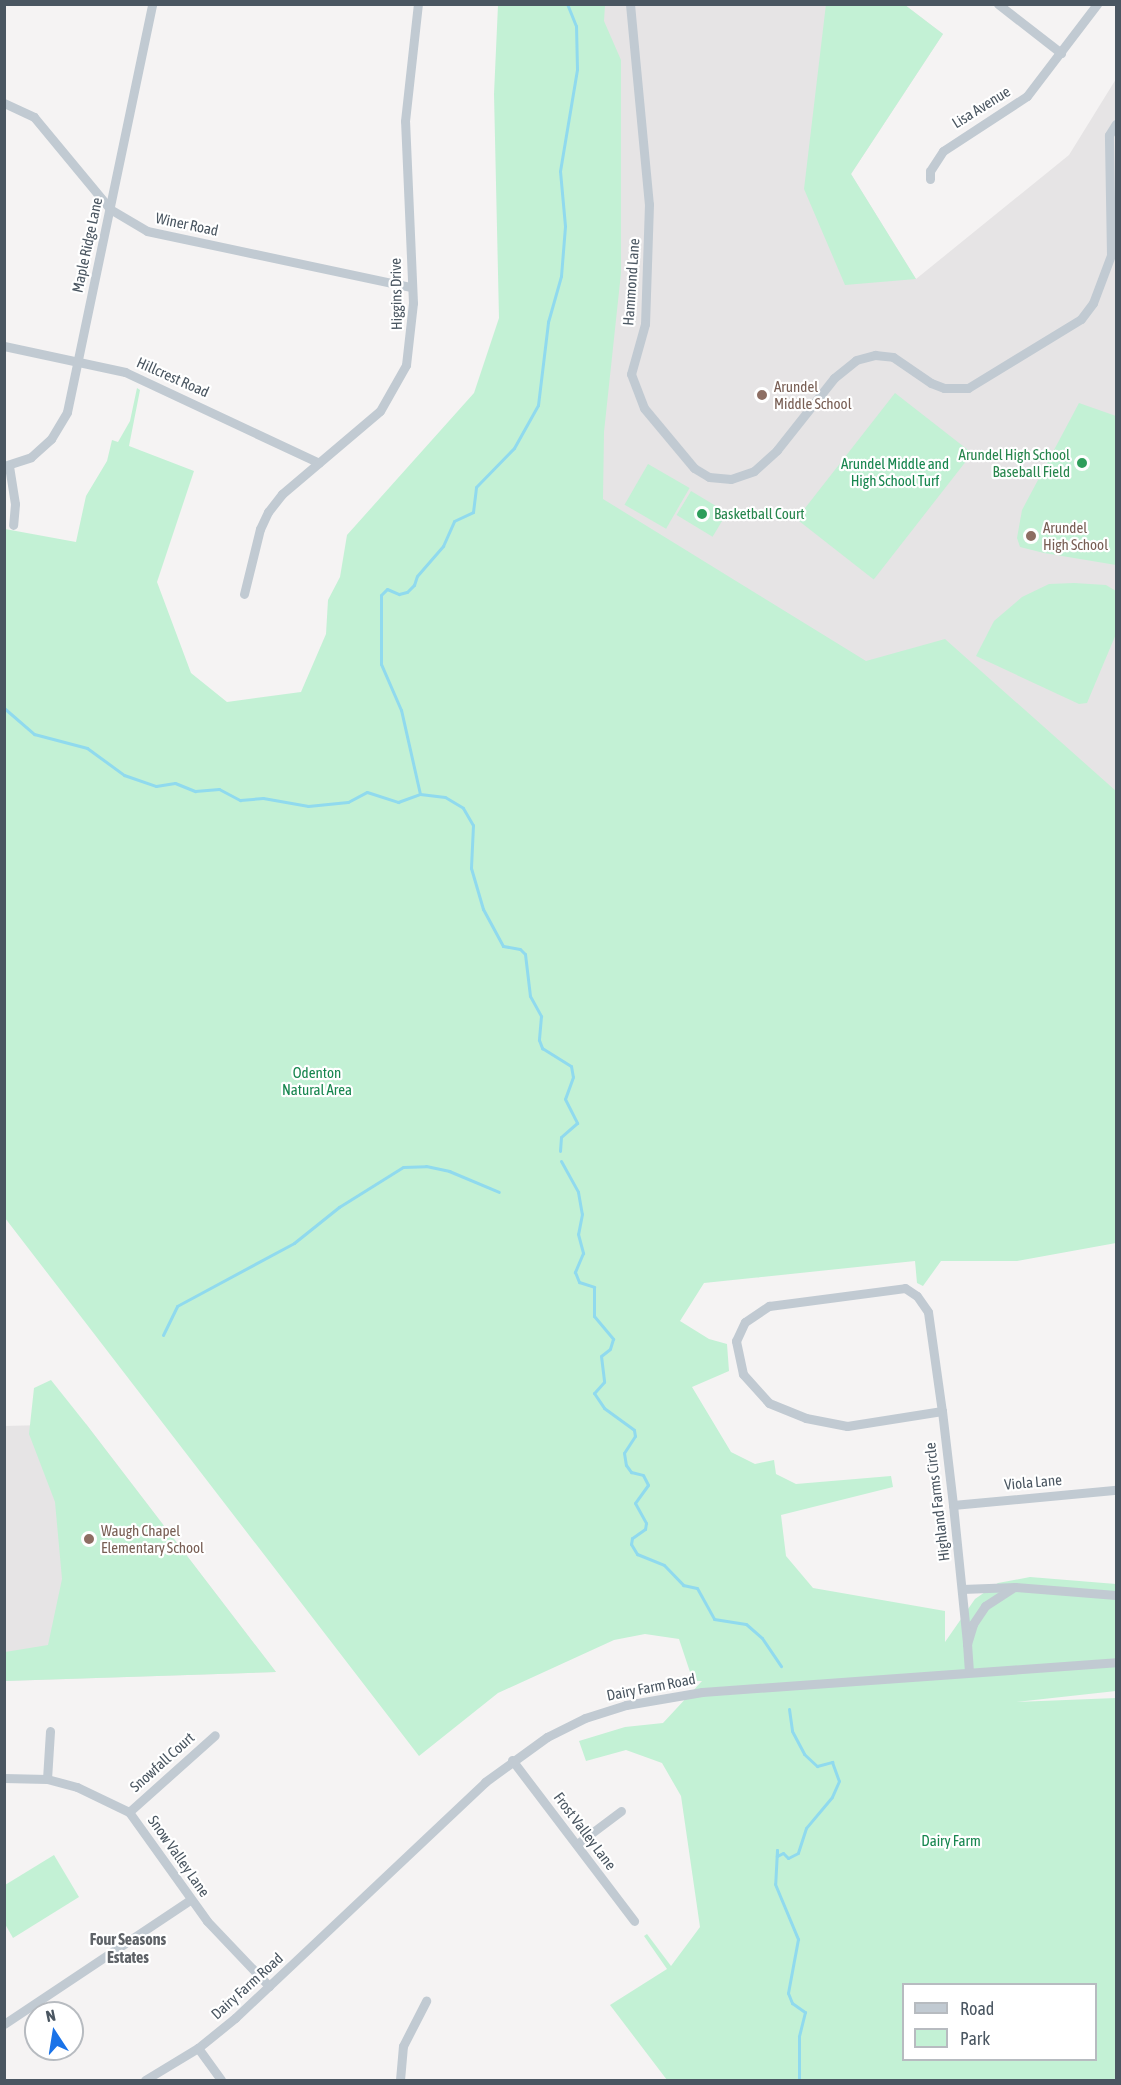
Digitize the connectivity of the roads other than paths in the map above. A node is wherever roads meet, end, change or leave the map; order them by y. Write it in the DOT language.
graph roads {
  1 [pos="152,4"];
  2 [pos="418,4"];
  3 [pos="630,4"];
  4 [pos="998,4"];
  5 [pos="1097,4"];
  6 [pos="1061,53"];
  7 [pos="4,103"];
  8 [pos="1116,124"];
  9 [pos="930,179"];
  10 [pos="110,209"];
  11 [pos="411,287"];
  12 [pos="4,346"];
  13 [pos="78,361"];
  14 [pos="319,463"];
  15 [pos="7,466"];
  16 [pos="13,525"];
  17 [pos="244,594"];
  18 [pos="942,1411"];
  19 [pos="1116,1490"];
  20 [pos="953,1505"];
  21 [pos="1015,1587"];
  22 [pos="962,1589"];
  23 [pos="1116,1595"];
  24 [pos="968,1644"];
  25 [pos="1116,1662"];
  26 [pos="969,1672"];
  27 [pos="50,1731"];
  28 [pos="215,1735"];
  29 [pos="512,1760"];
  30 [pos="4,1778"];
  31 [pos="47,1779"];
  32 [pos="621,1811"];
  33 [pos="129,1812"];
  34 [pos="577,1844"];
  35 [pos="190,1900"];
  36 [pos="634,1921"];
  37 [pos="269,1986"];
  38 [pos="426,2001"];
  39 [pos="4,2024"];
  40 [pos="198,2048"];
  41 [pos="145,2080"];
  42 [pos="221,2080"];
  43 [pos="400,2080"];
  1 -- 10 [label="street, Maple Ridge Lane"];
  2 -- 11 [label="street, Higgins Drive"];
  3 -- 8 [label="street, Hammond Lane"];
  4 -- 6 [label="street"];
  5 -- 6 [label="street, Lisa Avenue"];
  6 -- 9 [label="street, Lisa Avenue"];
  7 -- 10 [label="street, Winer Road"];
  10 -- 11 [label="street, Winer Road"];
  10 -- 13 [label="street, Maple Ridge Lane"];
  11 -- 14 [label="street, Higgins Drive"];
  12 -- 13 [label="street, Hillcrest Road"];
  13 -- 14 [label="street, Hillcrest Road"];
  13 -- 15 [label="street, Maple Ridge Lane"];
  14 -- 17 [label="street, Higgins Drive"];
  15 -- 16 [label="street"];
  18 -- 18 [label="street, Highland Farms Circle"];
  18 -- 20 [label="street, Highland Farms Circle"];
  19 -- 20 [label="street, Viola Lane"];
  20 -- 22 [label="street, Highland Farms Circle"];
  21 -- 22 [label="street"];
  21 -- 23 [label="street"];
  21 -- 24 [label="street"];
  22 -- 24 [label="street, Highland Farms Circle"];
  24 -- 26 [label="street, Highland Farms Circle"];
  25 -- 26 [label="street, Dairy Farm Road"];
  26 -- 29 [label="street, Dairy Farm Road"];
  27 -- 31 [label="street"];
  28 -- 33 [label="street, Snowfall Court"];
  29 -- 34 [label="street, Frost Valley Lane"];
  29 -- 37 [label="street, Dairy Farm Road"];
  30 -- 31 [label="street, Snow Valley Lane"];
  31 -- 33 [label="street, Snow Valley Lane"];
  32 -- 34 [label="street"];
  33 -- 35 [label="street, Snow Valley Lane"];
  34 -- 36 [label="street, Frost Valley Lane"];
  35 -- 37 [label="street, Snow Valley Lane"];
  35 -- 39 [label="street"];
  37 -- 40 [label="street, Dairy Farm Road"];
  38 -- 43 [label="street"];
  40 -- 41 [label="street, Dairy Farm Road"];
  40 -- 42 [label="street"];
}
